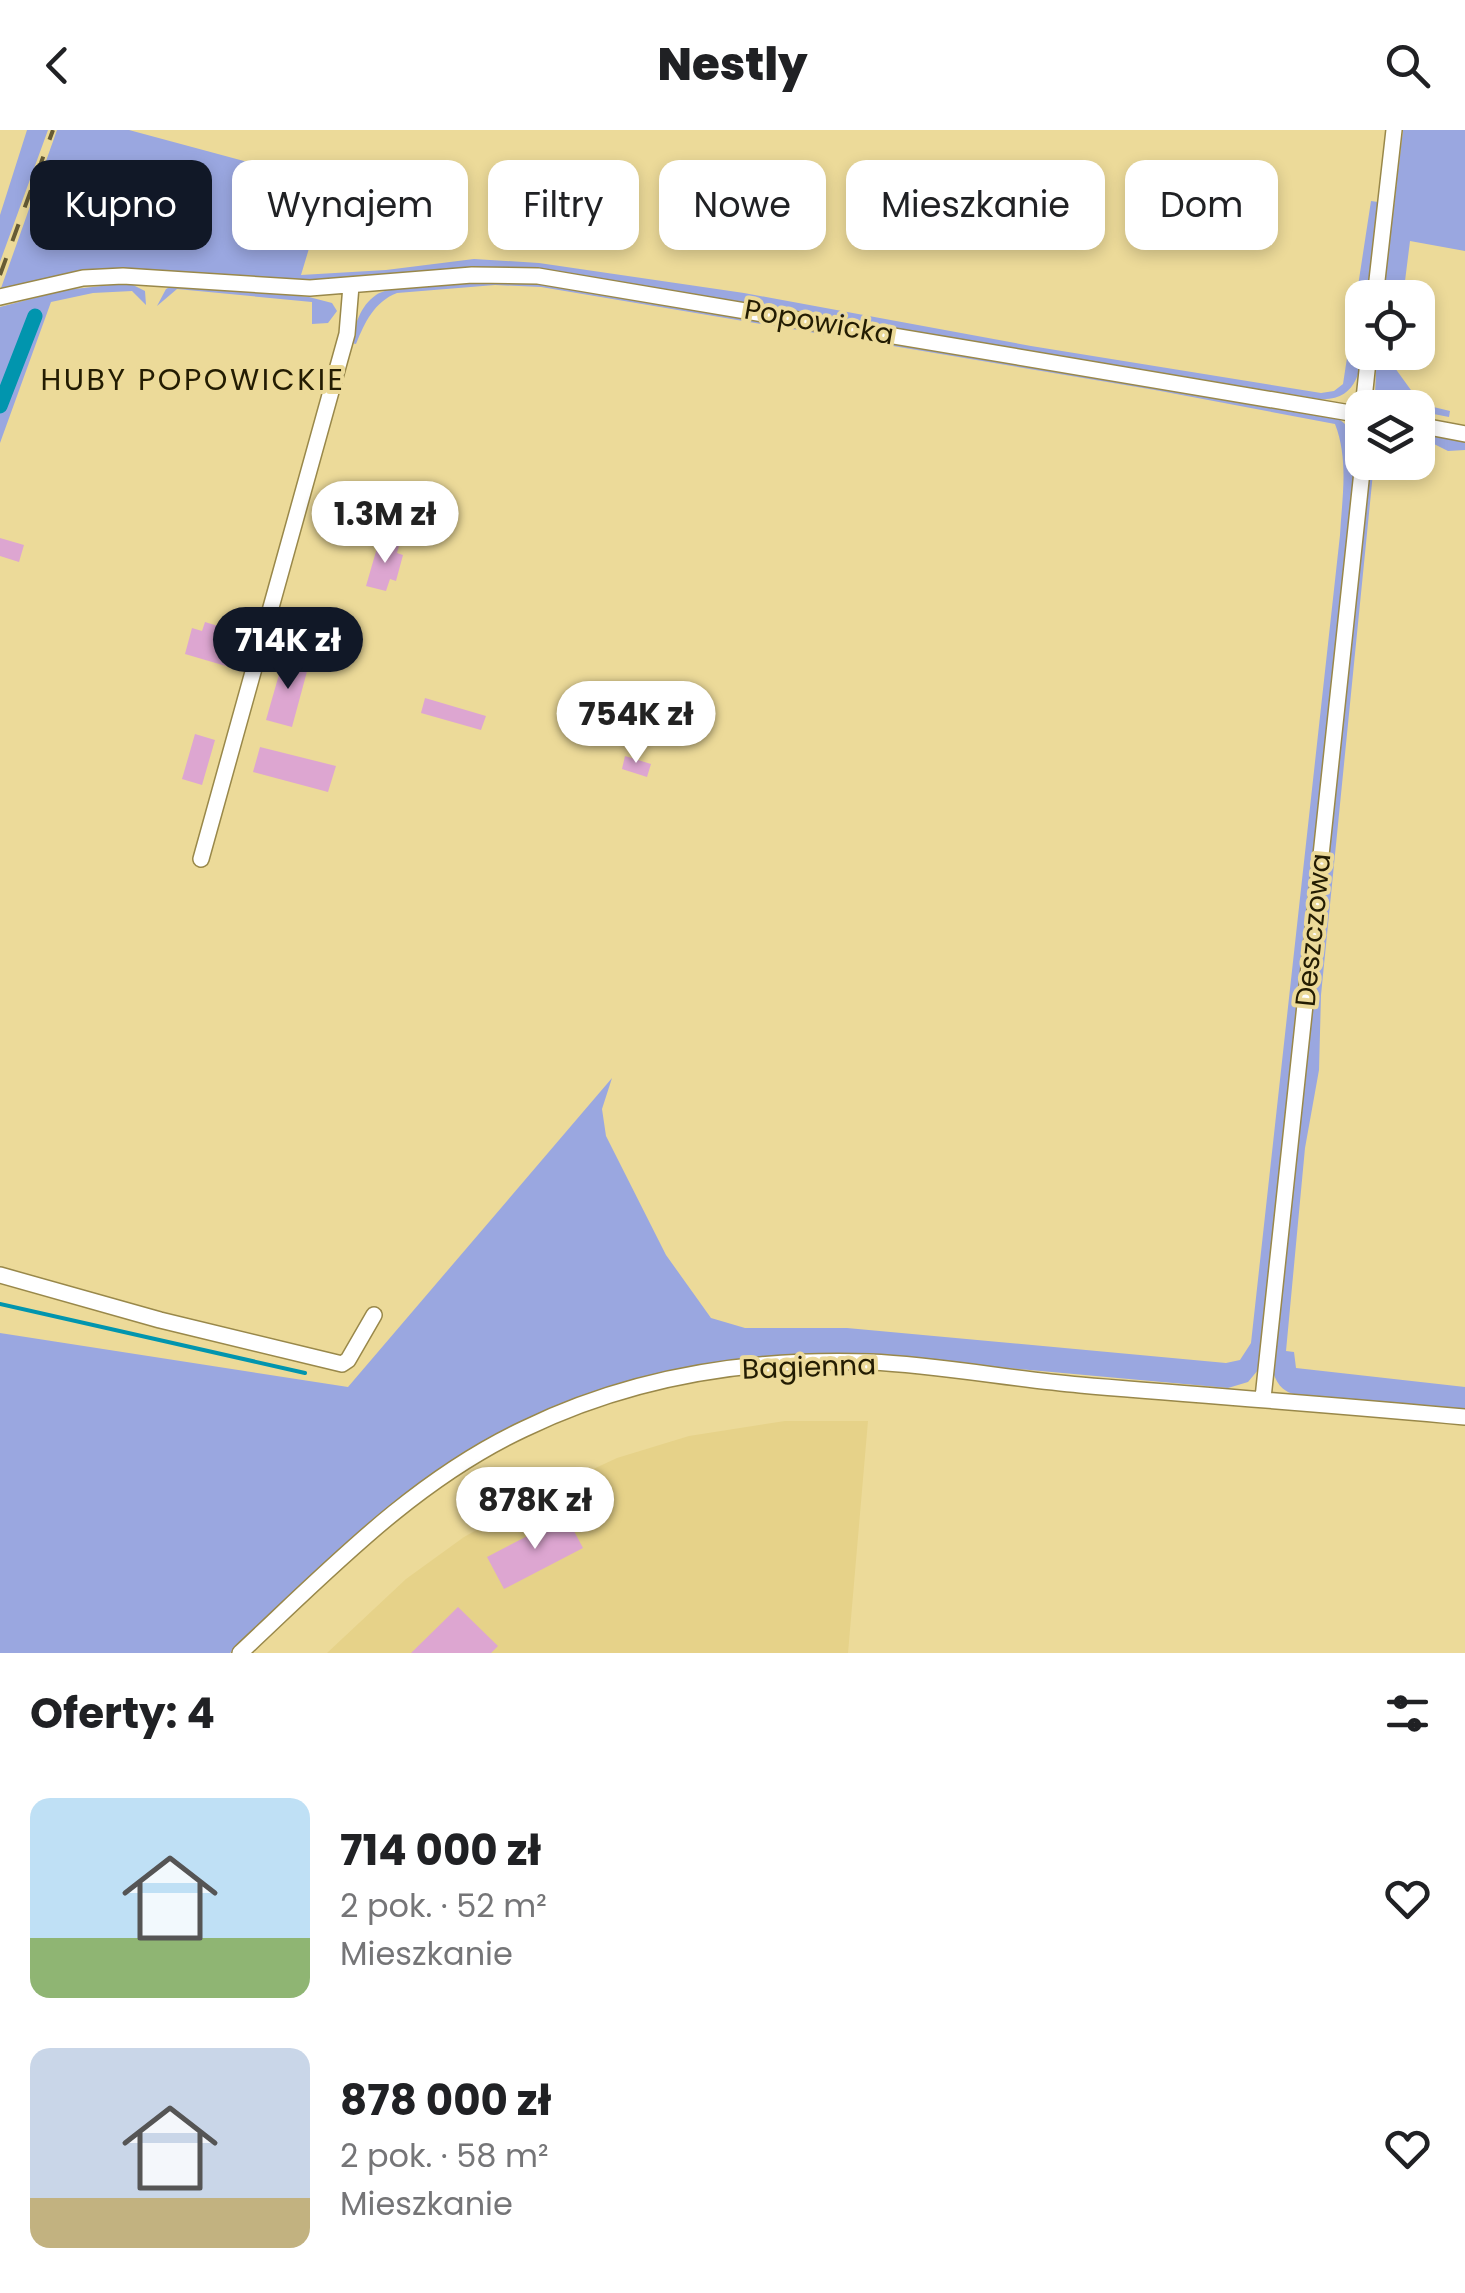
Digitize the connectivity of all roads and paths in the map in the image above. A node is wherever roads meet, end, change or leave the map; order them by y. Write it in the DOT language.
graph roads {
  1 [pos="1394,130"];
  2 [pos="1378,280"];
  3 [pos="351,286"];
  4 [pos="0,296"];
  5 [pos="1345,409"];
  6 [pos="1435,428"];
  7 [pos="1465,434"];
  8 [pos="1361,480"];
  9 [pos="201,858"];
  10 [pos="0,1276"];
  11 [pos="374,1314"];
  12 [pos="1262,1398"];
  13 [pos="1465,1417"];
  14 [pos="240,1653"];
  1 -- 2 [label="street"];
  3 -- 4 [label="street, Popowicka"];
  3 -- 5 [label="street, Popowicka"];
  3 -- 9 [label="street"];
  6 -- 7 [label="street"];
  8 -- 12 [label="street, Deszczowa"];
  10 -- 11 [label="street"];
  12 -- 13 [label="street, Bagienna"];
  12 -- 14 [label="street, Bagienna"];
}
